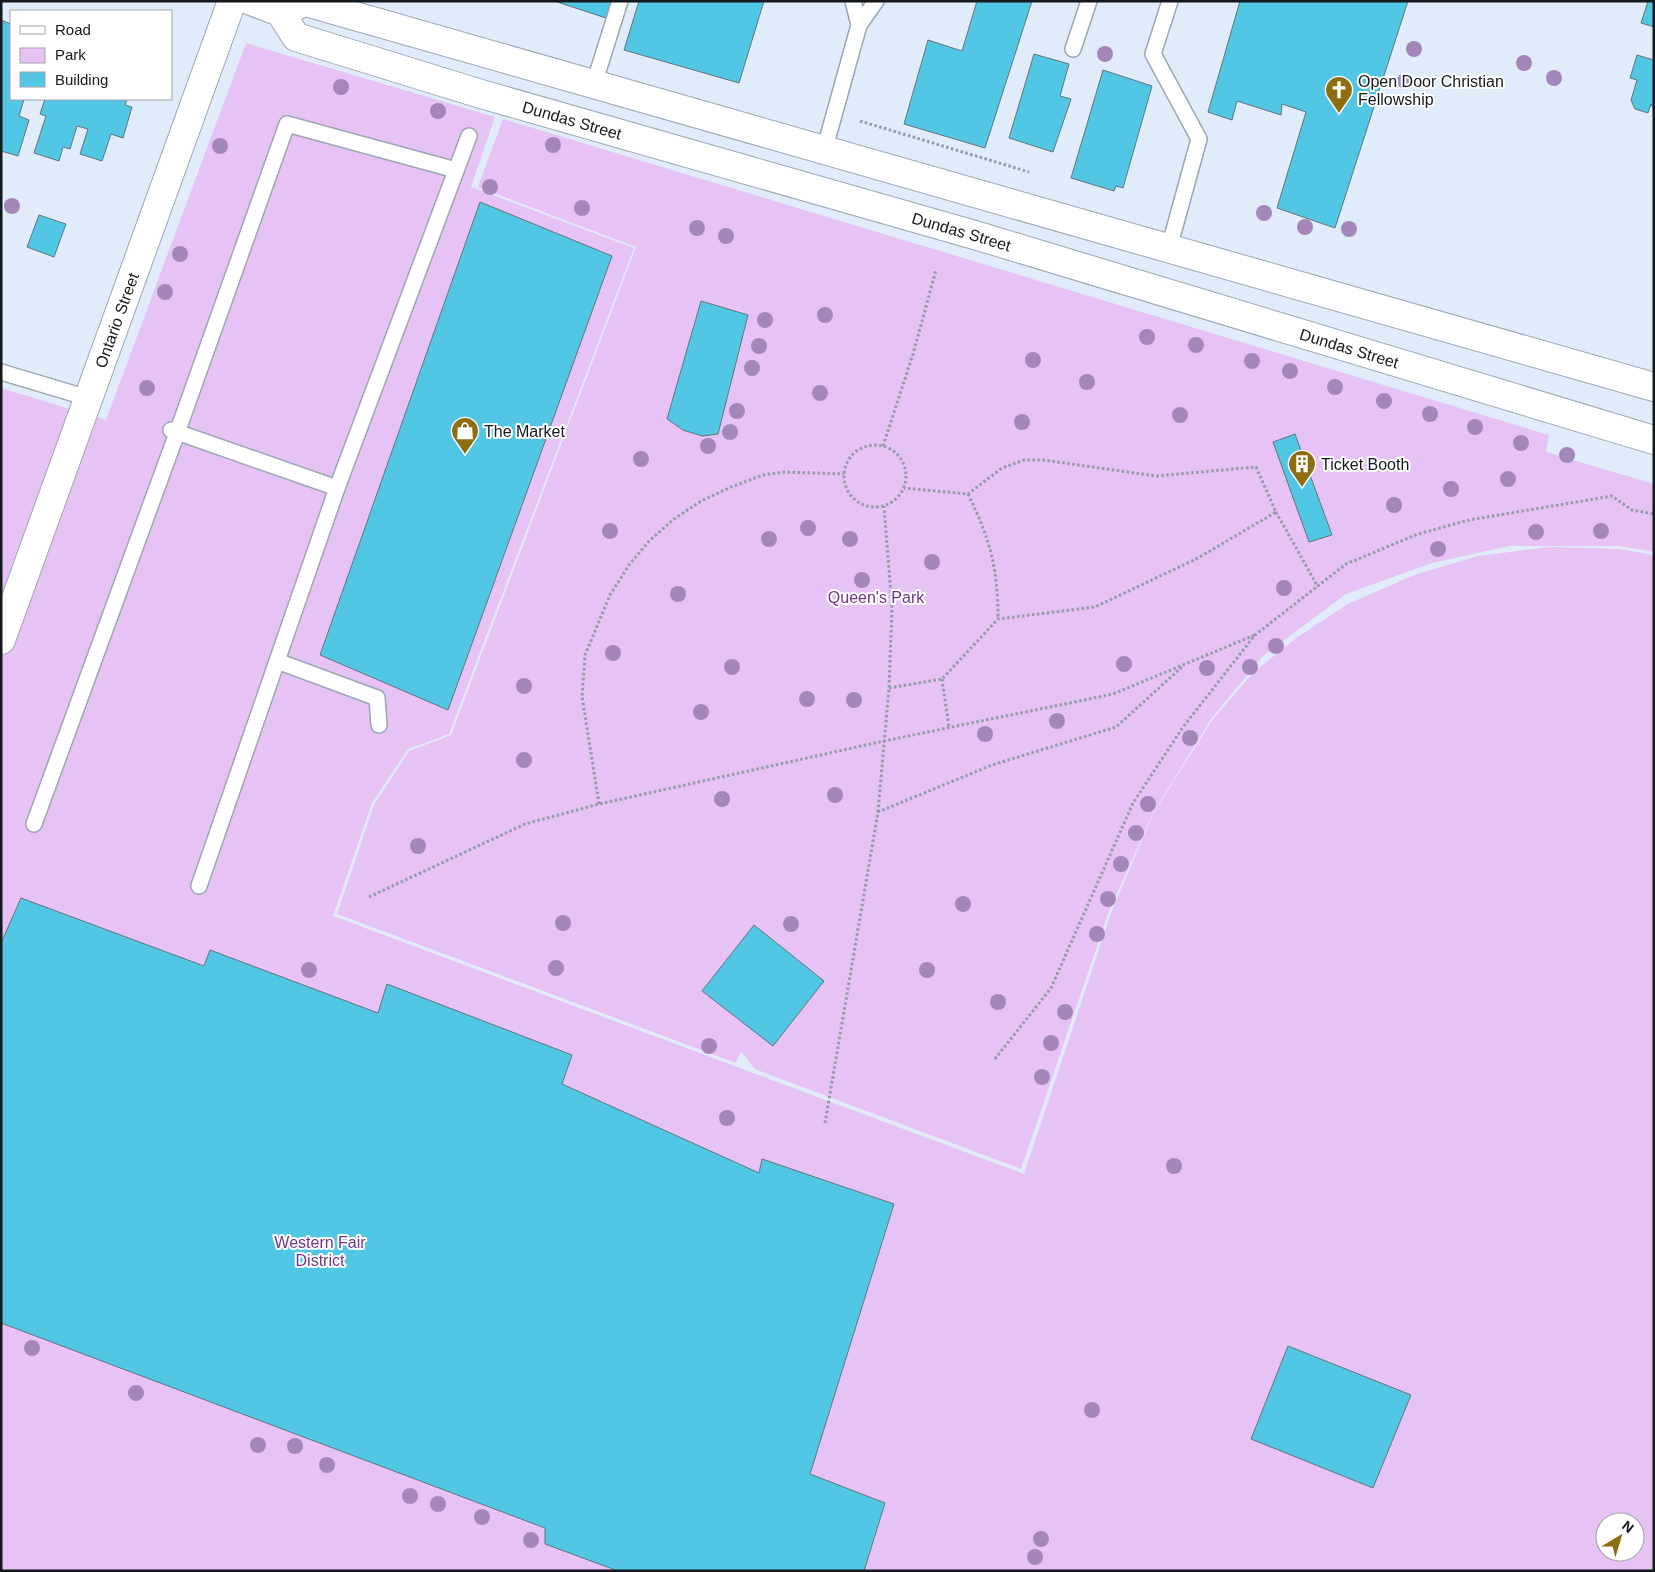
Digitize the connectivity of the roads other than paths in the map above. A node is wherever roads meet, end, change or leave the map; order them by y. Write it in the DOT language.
graph roads {
  1 [pos="232,1"];
  2 [pos="251,1"];
  3 [pos="620,1"];
  4 [pos="853,1"];
  5 [pos="876,1"];
  6 [pos="1089,1"];
  7 [pos="1170,1"];
  8 [pos="280,12"];
  9 [pos="859,26"];
  10 [pos="1073,49"];
  11 [pos="594,84"];
  12 [pos="470,136"];
  13 [pos="824,151"];
  14 [pos="456,170"];
  15 [pos="1169,248"];
  16 [pos="1,372"];
  17 [pos="1654,386"];
  18 [pos="88,398"];
  19 [pos="174,432"];
  20 [pos="1654,440"];
  21 [pos="337,488"];
  22 [pos="1,640"];
  23 [pos="277,661"];
  24 [pos="379,725"];
  25 [pos="34,824"];
  26 [pos="199,886"];
  1 -- 18 [label="main road, Ontario Street"];
  2 -- 8 [label="main road"];
  3 -- 11 [label="lane"];
  4 -- 9 [label="lane"];
  5 -- 9 [label="lane"];
  6 -- 10 [label="lane"];
  7 -- 15 [label="lane"];
  8 -- 11 [label="main road"];
  8 -- 20 [label="main road, Dundas Street"];
  9 -- 13 [label="lane"];
  11 -- 13 [label="main road"];
  12 -- 14 [label="lane"];
  13 -- 15 [label="main road"];
  14 -- 19 [label="lane"];
  14 -- 21 [label="lane"];
  15 -- 17 [label="main road"];
  16 -- 18 [label="lane"];
  18 -- 22 [label="main road, Ontario Street"];
  19 -- 21 [label="lane"];
  19 -- 25 [label="lane"];
  21 -- 23 [label="lane"];
  23 -- 24 [label="lane"];
  23 -- 26 [label="lane"];
}
